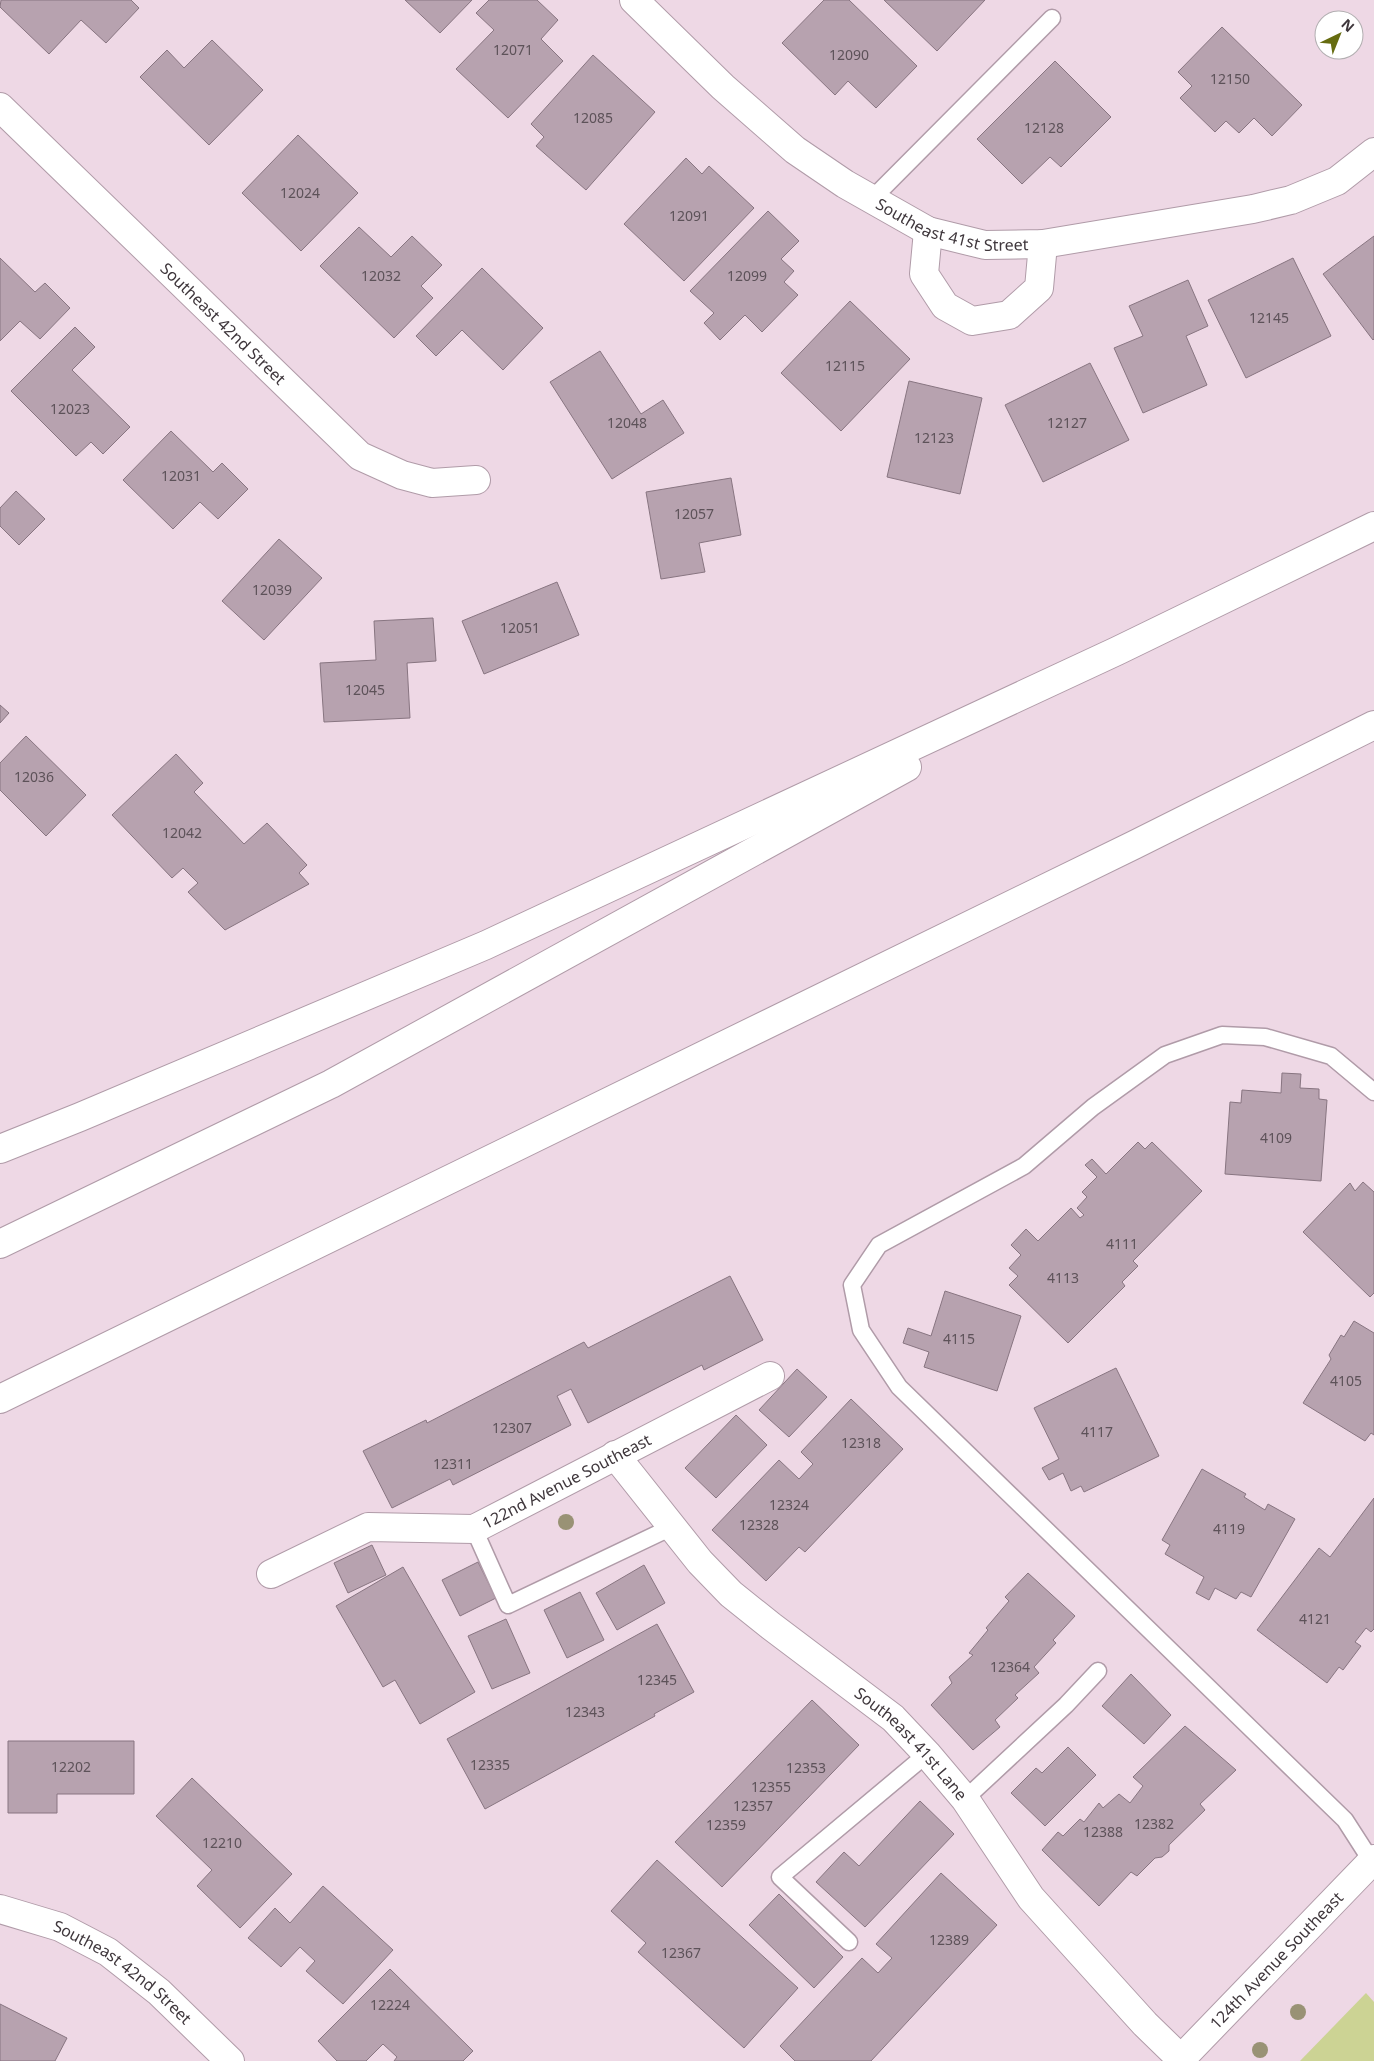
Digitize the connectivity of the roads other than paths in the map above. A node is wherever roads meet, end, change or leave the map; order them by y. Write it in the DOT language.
graph roads {
  1 [pos="634,0"];
  2 [pos="1052,18"];
  3 [pos="0,107"];
  4 [pos="1374,152"];
  5 [pos="871,200"];
  6 [pos="928,231"];
  7 [pos="1043,244"];
  8 [pos="476,480"];
  9 [pos="1374,526"];
  10 [pos="1117,651"];
  11 [pos="1374,725"];
  12 [pos="1374,1092"];
  13 [pos="0,1149"];
  14 [pos="0,1244"];
  15 [pos="770,1376"];
  16 [pos="0,1398"];
  17 [pos="614,1455"];
  18 [pos="672,1527"];
  19 [pos="474,1529"];
  20 [pos="270,1574"];
  21 [pos="1098,1671"];
  22 [pos="927,1754"];
  23 [pos="965,1799"];
  24 [pos="1373,1862"];
  25 [pos="0,1909"];
  26 [pos="849,1942"];
  27 [pos="1180,2060"];
  28 [pos="230,2061"];
  1 -- 5 [label="main road, Southeast 41st Street"];
  2 -- 5 [label="lane"];
  3 -- 8 [label="main road, Southeast 42nd Street"];
  4 -- 7 [label="main road, Southeast 41st Street"];
  5 -- 6 [label="main road, Southeast 41st Street"];
  6 -- 7 [label="main road, Southeast 41st Street"];
  6 -- 7 [label="main road"];
  9 -- 10 [label="main road"];
  10 -- 13 [label="main road"];
  10 -- 14 [label="main road"];
  11 -- 16 [label="main road"];
  12 -- 24 [label="lane"];
  15 -- 17 [label="main road, 122nd Avenue Southeast"];
  17 -- 18 [label="main road, Southeast 41st Lane"];
  17 -- 19 [label="main road, 122nd Avenue Southeast"];
  18 -- 19 [label="lane"];
  18 -- 22 [label="main road, Southeast 41st Lane"];
  19 -- 20 [label="main road, 122nd Avenue Southeast"];
  21 -- 23 [label="lane"];
  22 -- 23 [label="main road, Southeast 41st Lane"];
  22 -- 26 [label="lane"];
  23 -- 27 [label="main road, Southeast 41st Lane"];
  24 -- 27 [label="main road, 124th Avenue Southeast"];
  25 -- 28 [label="main road, Southeast 42nd Street"];
}
